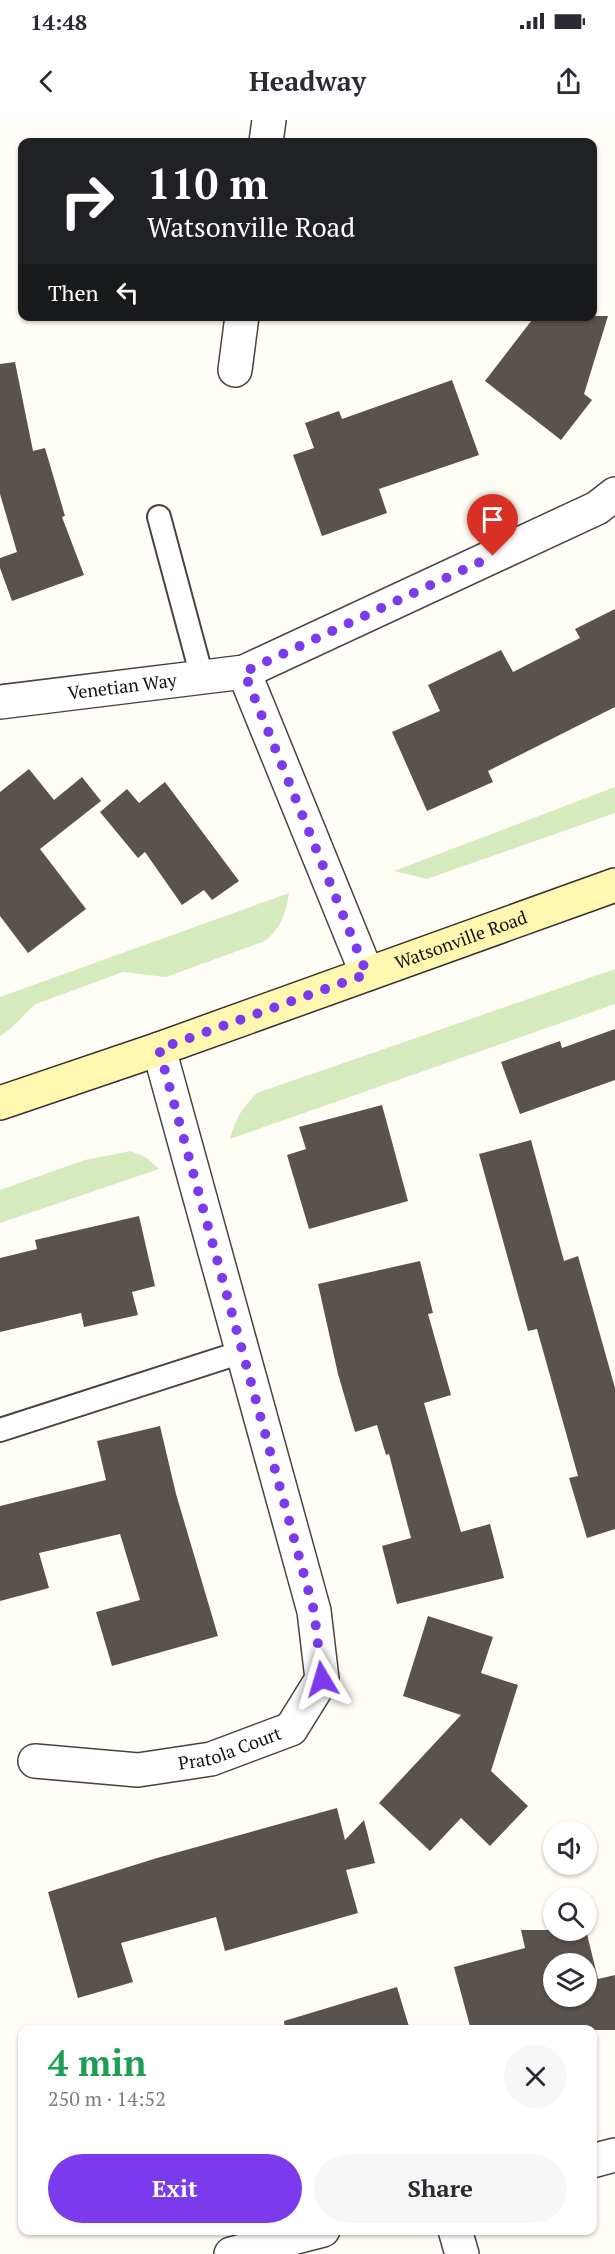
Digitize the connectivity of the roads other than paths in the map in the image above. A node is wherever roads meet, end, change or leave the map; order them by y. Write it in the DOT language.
graph roads {
  1 [pos="269,120"];
  2 [pos="267,138"];
  3 [pos="241,321"];
  4 [pos="235,370"];
  5 [pos="615,494"];
  6 [pos="159,517"];
  7 [pos="244,672"];
  8 [pos="202,677"];
  9 [pos="0,702"];
  10 [pos="615,885"];
  11 [pos="367,974"];
  12 [pos="159,1049"];
  13 [pos="0,1103"];
  14 [pos="242,1352"];
  15 [pos="0,1430"];
  16 [pos="35,1761"];
  17 [pos="615,2155"];
  18 [pos="597,2160"];
  19 [pos="304,2235"];
  20 [pos="456,2235"];
  21 [pos="231,2254"];
  22 [pos="462,2254"];
  1 -- 2 [label="street"];
  3 -- 4 [label="street"];
  5 -- 7 [label="street, Venetian Way"];
  6 -- 8 [label="lane"];
  7 -- 8 [label="street, Venetian Way"];
  7 -- 11 [label="street"];
  8 -- 9 [label="street, Venetian Way"];
  10 -- 11 [label="main road, Watsonville Road"];
  11 -- 12 [label="main road, Watsonville Road"];
  12 -- 13 [label="main road, Watsonville Road"];
  12 -- 14 [label="street, Pratola Court"];
  14 -- 15 [label="lane"];
  14 -- 16 [label="street, Pratola Court"];
  17 -- 18 [label="street"];
  19 -- 21 [label="street"];
  20 -- 22 [label="street"];
}
